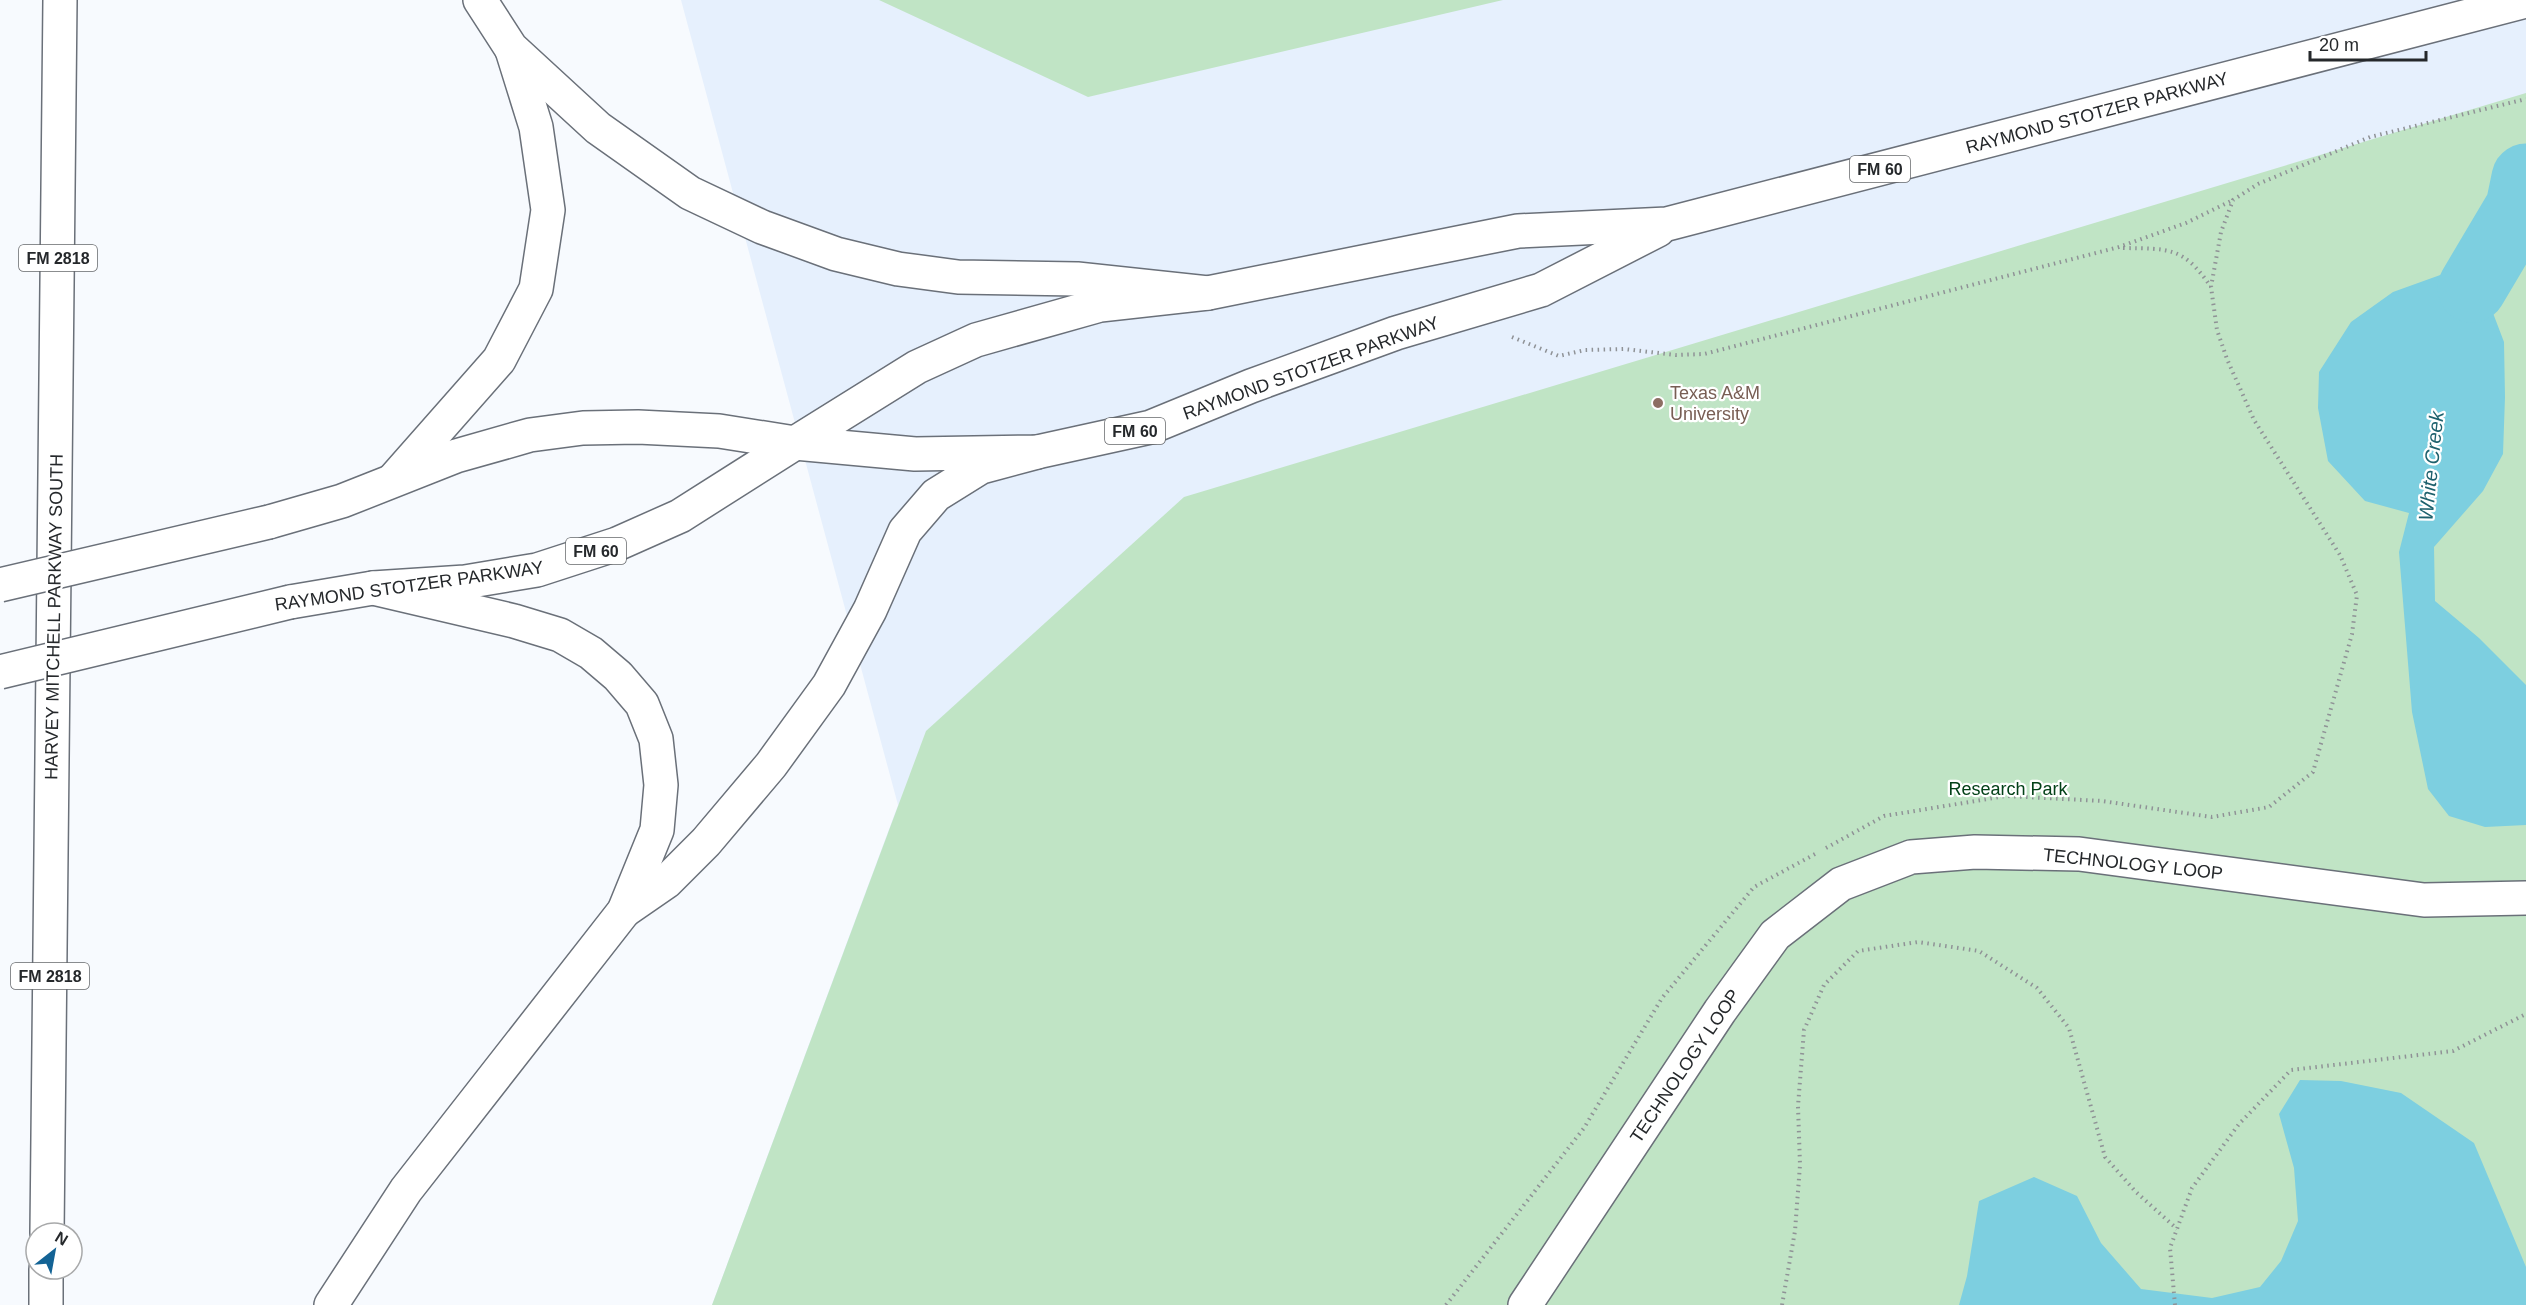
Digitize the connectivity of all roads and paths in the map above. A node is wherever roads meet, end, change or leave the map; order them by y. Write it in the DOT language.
graph roads {
  1 [pos="60,0"];
  2 [pos="480,0"];
  3 [pos="2526,1"];
  4 [pos="512,48"];
  5 [pos="2526,99"];
  6 [pos="2233,200"];
  7 [pos="1667,224"];
  8 [pos="2119,248"];
  9 [pos="2211,287"];
  10 [pos="1208,293"];
  11 [pos="1560,356"];
  12 [pos="795,443"];
  13 [pos="1037,452"];
  14 [pos="393,479"];
  15 [pos="0,585"];
  16 [pos="373,588"];
  17 [pos="0,672"];
  18 [pos="2526,898"];
  19 [pos="624,911"];
  20 [pos="2526,1014"];
  21 [pos="47,1221"];
  22 [pos="2177,1229"];
  23 [pos="46,1281"];
  24 [pos="46,1305"];
  25 [pos="331,1305"];
  26 [pos="1446,1305"];
  27 [pos="1525,1305"];
  28 [pos="1782,1305"];
  29 [pos="2175,1305"];
  1 -- 21 [label="main road, HARVEY MITCHELL PARKWAY SOUTH / FM 2818"];
  2 -- 4 [label="main road"];
  3 -- 7 [label="main road, RAYMOND STOTZER PARKWAY / FM 60"];
  4 -- 10 [label="main road"];
  4 -- 14 [label="main road"];
  5 -- 6 [label="path"];
  6 -- 8 [label="path"];
  6 -- 9 [label="path"];
  7 -- 10 [label="main road, RAYMOND STOTZER PARKWAY / FM 60"];
  7 -- 13 [label="main road, RAYMOND STOTZER PARKWAY / FM 60"];
  8 -- 9 [label="path"];
  8 -- 11 [label="path"];
  9 -- 26 [label="path"];
  10 -- 12 [label="main road, RAYMOND STOTZER PARKWAY / FM 60"];
  12 -- 13 [label="main road, RAYMOND STOTZER PARKWAY / FM 60"];
  12 -- 14 [label="main road, RAYMOND STOTZER PARKWAY / FM 60"];
  12 -- 16 [label="main road, RAYMOND STOTZER PARKWAY / FM 60"];
  13 -- 19 [label="main road"];
  14 -- 15 [label="main road, RAYMOND STOTZER PARKWAY / FM 60, bridge"];
  16 -- 17 [label="main road, RAYMOND STOTZER PARKWAY / FM 60, bridge"];
  16 -- 19 [label="main road"];
  18 -- 27 [label="main road, TECHNOLOGY LOOP"];
  19 -- 25 [label="main road"];
  20 -- 22 [label="path"];
  22 -- 28 [label="path"];
  22 -- 29 [label="path"];
  23 -- 24 [label="main road"];
}
